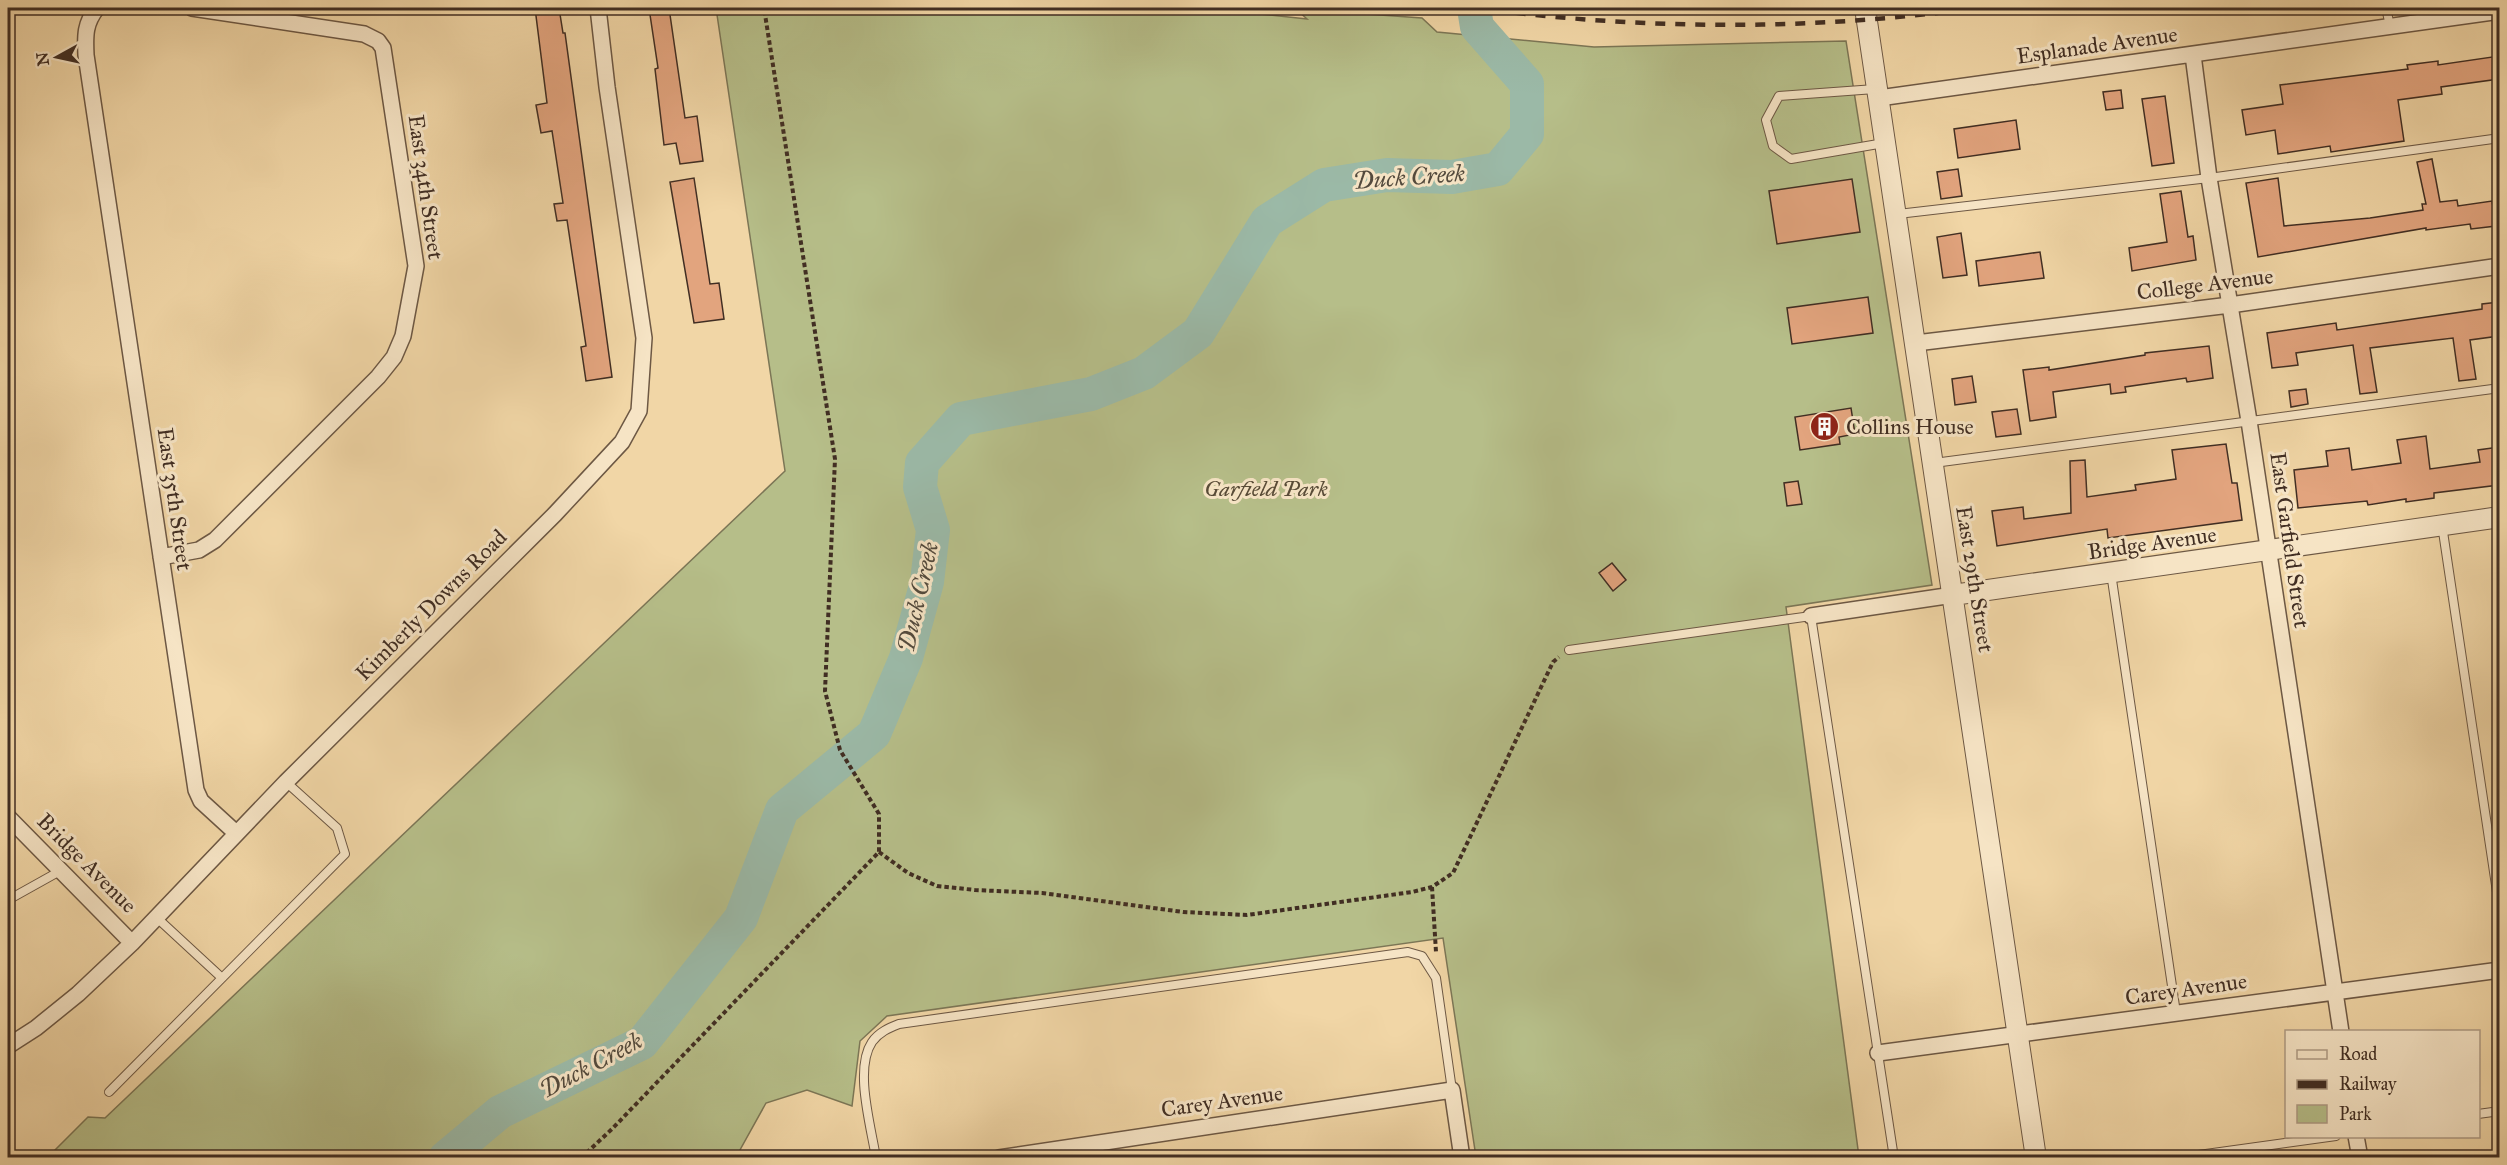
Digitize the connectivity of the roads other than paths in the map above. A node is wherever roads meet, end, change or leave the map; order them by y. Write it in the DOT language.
graph roads {
  1 [pos="97,8"];
  2 [pos="192,8"];
  3 [pos="598,8"];
  4 [pos="1865,8"];
  5 [pos="2386,8"];
  6 [pos="2499,11"];
  7 [pos="2390,26"];
  8 [pos="2193,55"];
  9 [pos="1878,93"];
  10 [pos="2499,138"];
  11 [pos="1886,143"];
  12 [pos="2210,178"];
  13 [pos="1896,214"];
  14 [pos="2499,266"];
  15 [pos="2230,305"];
  16 [pos="1916,343"];
  17 [pos="2499,388"];
  18 [pos="2249,421"];
  19 [pos="1934,463"];
  20 [pos="2499,517"];
  21 [pos="2442,525"];
  22 [pos="2268,550"];
  23 [pos="161,557"];
  24 [pos="2111,573"];
  25 [pos="1953,595"];
  26 [pos="1811,616"];
  27 [pos="1569,650"];
  28 [pos="286,782"];
  29 [pos="8,817"];
  30 [pos="236,833"];
  31 [pos="60,871"];
  32 [pos="8,900"];
  33 [pos="2499,912"];
  34 [pos="155,916"];
  35 [pos="132,943"];
  36 [pos="2499,970"];
  37 [pos="222,978"];
  38 [pos="2335,991"];
  39 [pos="2176,1013"];
  40 [pos="2341,1030"];
  41 [pos="2019,1034"];
  42 [pos="8,1046"];
  43 [pos="1878,1053"];
  44 [pos="1452,1090"];
  45 [pos="109,1092"];
  46 [pos="2499,1111"];
  47 [pos="2480,1114"];
  48 [pos="2328,1138"];
  49 [pos="2356,1138"];
  50 [pos="876,1158"];
  51 [pos="999,1158"];
  52 [pos="1462,1158"];
  53 [pos="1894,1158"];
  54 [pos="2036,1158"];
  55 [pos="2177,1158"];
  56 [pos="2360,1158"];
  1 -- 23 [label="street, East 35th Street"];
  2 -- 23 [label="street, East 34th Street"];
  3 -- 28 [label="street, Kimberly Downs Road"];
  4 -- 9 [label="street, East 29th Street"];
  5 -- 7 [label="lane"];
  6 -- 7 [label="street, Esplanade Avenue"];
  7 -- 8 [label="street, Esplanade Avenue"];
  8 -- 9 [label="street, Esplanade Avenue"];
  8 -- 12 [label="street, East Garfield Street"];
  9 -- 11 [label="street, East 29th Street"];
  9 -- 11 [label="lane"];
  10 -- 12 [label="lane"];
  11 -- 13 [label="street, East 29th Street"];
  12 -- 13 [label="lane"];
  12 -- 15 [label="street, East Garfield Street"];
  13 -- 16 [label="street, East 29th Street"];
  14 -- 15 [label="street, College Avenue"];
  15 -- 16 [label="street, College Avenue"];
  15 -- 18 [label="street, East Garfield Street"];
  16 -- 19 [label="street, East 29th Street"];
  17 -- 18 [label="lane"];
  18 -- 19 [label="lane"];
  18 -- 22 [label="street, East Garfield Street"];
  19 -- 25 [label="street, East 29th Street"];
  20 -- 21 [label="street, Bridge Avenue"];
  21 -- 22 [label="street, Bridge Avenue"];
  21 -- 33 [label="lane"];
  22 -- 24 [label="street, Bridge Avenue"];
  22 -- 38 [label="street, East Garfield Street"];
  23 -- 30 [label="street, East 35th Street"];
  24 -- 25 [label="street, Bridge Avenue"];
  24 -- 39 [label="lane"];
  25 -- 26 [label="street, Bridge Avenue"];
  25 -- 41 [label="street, East 29th Street"];
  26 -- 27 [label="lane"];
  26 -- 43 [label="lane"];
  28 -- 30 [label="street, Kimberly Downs Road"];
  28 -- 37 [label="lane"];
  29 -- 31 [label="street, Bridge Avenue"];
  30 -- 34 [label="street, Kimberly Downs Road"];
  31 -- 32 [label="lane"];
  31 -- 35 [label="street, Bridge Avenue"];
  34 -- 35 [label="street, Kimberly Downs Road"];
  34 -- 37 [label="lane"];
  35 -- 42 [label="street, Kimberly Downs Road"];
  36 -- 38 [label="street, Carey Avenue"];
  37 -- 45 [label="lane"];
  38 -- 39 [label="street, Carey Avenue"];
  38 -- 40 [label="street, East Garfield Street"];
  39 -- 41 [label="street, Carey Avenue"];
  41 -- 43 [label="street, Carey Avenue"];
  41 -- 54 [label="street, East 29th Street"];
  43 -- 53 [label="lane"];
  44 -- 50 [label="lane"];
  44 -- 51 [label="street, Carey Avenue"];
  44 -- 52 [label="street"];
  46 -- 47 [label="lane"];
  48 -- 55 [label="lane"];
  49 -- 56 [label="street"];
}
